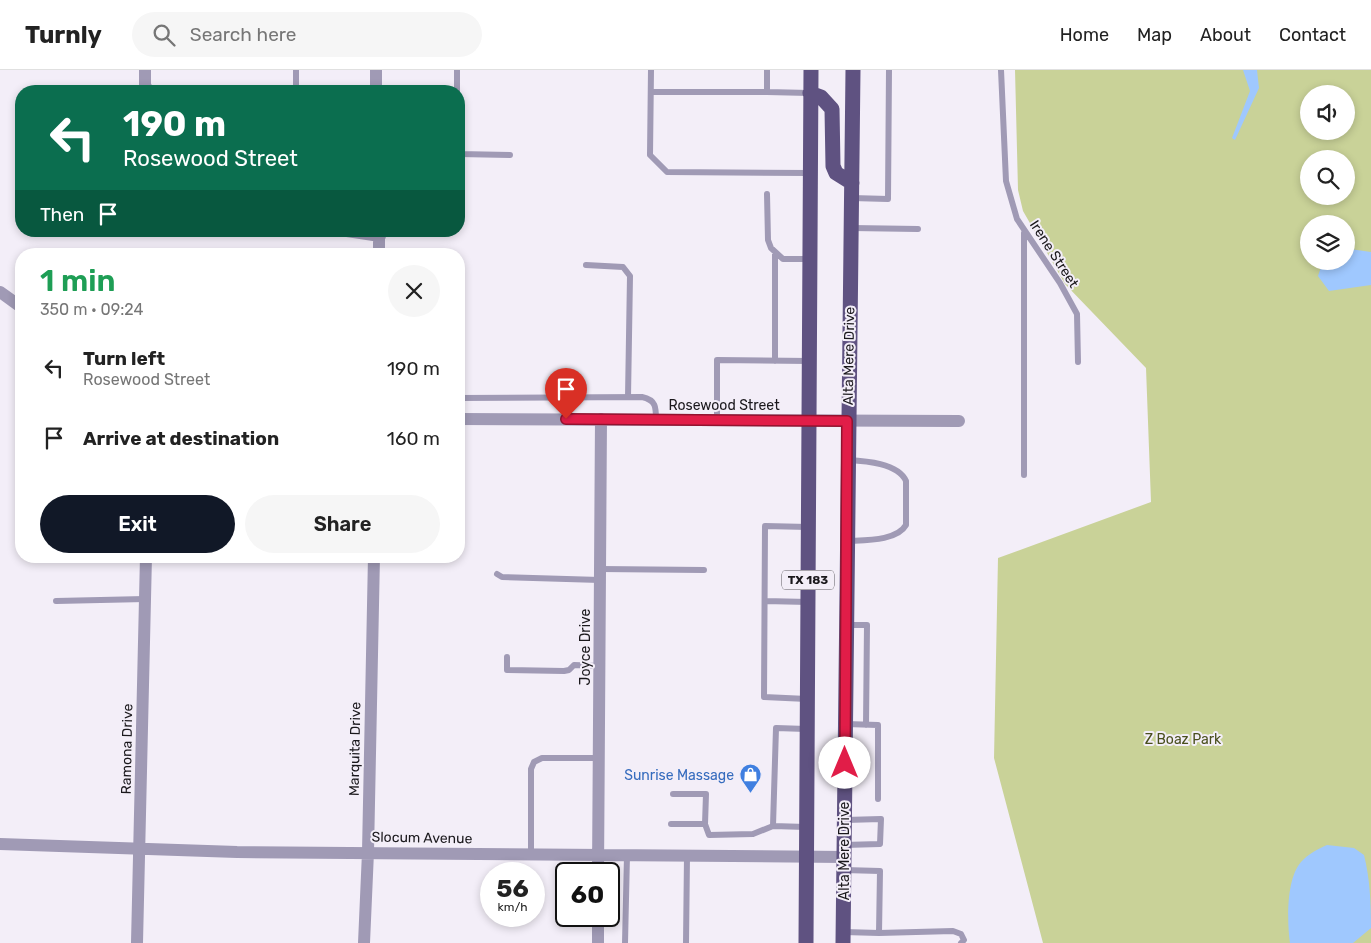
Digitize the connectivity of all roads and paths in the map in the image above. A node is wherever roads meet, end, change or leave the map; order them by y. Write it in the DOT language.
graph roads {
  1 [pos="145,70"];
  2 [pos="296,70"];
  3 [pos="376,70"];
  4 [pos="456,70"];
  5 [pos="652,70"];
  6 [pos="767,70"];
  7 [pos="811,70"];
  8 [pos="853,70"];
  9 [pos="889,70"];
  10 [pos="1001,70"];
  11 [pos="147,85"];
  12 [pos="296,85"];
  13 [pos="376,85"];
  14 [pos="457,85"];
  15 [pos="651,92"];
  16 [pos="767,92"];
  17 [pos="810,93"];
  18 [pos="465,154"];
  19 [pos="510,155"];
  20 [pos="810,173"];
  21 [pos="852,183"];
  22 [pos="767,194"];
  23 [pos="852,198"];
  24 [pos="851,228"];
  25 [pos="918,229"];
  26 [pos="1024,231"];
  27 [pos="776,252"];
  28 [pos="809,258"];
  29 [pos="586,265"];
  30 [pos="0,292"];
  31 [pos="15,303"];
  32 [pos="775,360"];
  33 [pos="809,361"];
  34 [pos="1078,362"];
  35 [pos="628,397"];
  36 [pos="465,398"];
  37 [pos="465,419"];
  38 [pos="601,420"];
  39 [pos="656,420"];
  40 [pos="717,420"];
  41 [pos="809,420"];
  42 [pos="847,421"];
  43 [pos="959,421"];
  44 [pos="847,460"];
  45 [pos="1024,475"];
  46 [pos="808,528"];
  47 [pos="846,541"];
  48 [pos="146,563"];
  49 [pos="374,563"];
  50 [pos="704,570"];
  51 [pos="497,574"];
  52 [pos="600,574"];
  53 [pos="145,599"];
  54 [pos="56,601"];
  55 [pos="765,601"];
  56 [pos="808,602"];
  57 [pos="846,625"];
  58 [pos="507,657"];
  59 [pos="600,666"];
  60 [pos="807,698"];
  61 [pos="845,724"];
  62 [pos="866,725"];
  63 [pos="807,729"];
  64 [pos="599,758"];
  65 [pos="674,794"];
  66 [pos="878,799"];
  67 [pos="844,820"];
  68 [pos="672,824"];
  69 [pos="705,824"];
  70 [pos="773,826"];
  71 [pos="806,827"];
  72 [pos="0,844"];
  73 [pos="139,850"];
  74 [pos="368,852"];
  75 [pos="531,854"];
  76 [pos="598,855"];
  77 [pos="627,855"];
  78 [pos="687,856"];
  79 [pos="806,857"];
  80 [pos="844,857"];
  81 [pos="598,862"];
  82 [pos="598,927"];
  83 [pos="880,933"];
  84 [pos="843,938"];
  85 [pos="137,943"];
  86 [pos="364,943"];
  87 [pos="598,943"];
  88 [pos="624,943"];
  89 [pos="686,943"];
  90 [pos="806,943"];
  91 [pos="962,943"];
  1 -- 11 [label="street"];
  2 -- 12 [label="lane"];
  3 -- 13 [label="street"];
  4 -- 14 [label="lane"];
  5 -- 15 [label="lane"];
  6 -- 16 [label="lane"];
  7 -- 17 [label="main road, TX 183"];
  8 -- 21 [label="main road, Alta Mere Drive / TX 183"];
  9 -- 23 [label="lane"];
  10 -- 26 [label="lane, Irene Street"];
  15 -- 16 [label="lane"];
  15 -- 20 [label="lane"];
  16 -- 17 [label="lane"];
  17 -- 20 [label="main road, TX 183"];
  17 -- 21 [label="main road"];
  18 -- 19 [label="lane"];
  20 -- 28 [label="main road, TX 183"];
  21 -- 23 [label="main road, Alta Mere Drive / TX 183"];
  22 -- 27 [label="lane"];
  23 -- 24 [label="main road, Alta Mere Drive / TX 183"];
  24 -- 25 [label="lane"];
  24 -- 42 [label="main road, Alta Mere Drive / TX 183"];
  26 -- 34 [label="lane, Irene Street"];
  26 -- 45 [label="lane"];
  27 -- 28 [label="lane"];
  27 -- 32 [label="lane"];
  28 -- 33 [label="main road, TX 183"];
  29 -- 35 [label="lane"];
  30 -- 31 [label="street"];
  32 -- 33 [label="lane"];
  32 -- 40 [label="lane"];
  33 -- 41 [label="main road, TX 183"];
  35 -- 36 [label="lane"];
  35 -- 39 [label="lane"];
  37 -- 38 [label="street, Rosewood Street"];
  38 -- 39 [label="street, Rosewood Street"];
  38 -- 52 [label="street, Joyce Drive"];
  39 -- 40 [label="street, Rosewood Street"];
  40 -- 41 [label="street, Rosewood Street"];
  41 -- 42 [label="street, Rosewood Street"];
  41 -- 46 [label="main road, TX 183"];
  42 -- 43 [label="street, Rosewood Street"];
  42 -- 44 [label="main road, Alta Mere Drive / TX 183"];
  44 -- 47 [label="main road, Alta Mere Drive / TX 183"];
  44 -- 47 [label="lane"];
  46 -- 55 [label="lane"];
  46 -- 56 [label="main road, TX 183"];
  47 -- 57 [label="main road, Alta Mere Drive / TX 183"];
  48 -- 53 [label="street, Ramona Drive"];
  49 -- 74 [label="street, Marquita Drive"];
  50 -- 52 [label="lane"];
  51 -- 52 [label="lane"];
  52 -- 59 [label="street, Joyce Drive"];
  53 -- 54 [label="lane"];
  53 -- 73 [label="street, Ramona Drive"];
  55 -- 56 [label="lane"];
  55 -- 60 [label="lane"];
  56 -- 60 [label="main road, TX 183"];
  57 -- 61 [label="main road, Alta Mere Drive / TX 183"];
  57 -- 62 [label="lane"];
  58 -- 59 [label="lane"];
  59 -- 64 [label="street, Joyce Drive"];
  60 -- 63 [label="main road, TX 183"];
  61 -- 62 [label="lane"];
  61 -- 67 [label="main road, Alta Mere Drive / TX 183"];
  62 -- 66 [label="lane"];
  63 -- 70 [label="lane"];
  63 -- 71 [label="main road, TX 183"];
  64 -- 75 [label="lane"];
  64 -- 76 [label="street, Joyce Drive"];
  65 -- 69 [label="lane"];
  67 -- 80 [label="main road, Alta Mere Drive / TX 183"];
  67 -- 80 [label="lane"];
  68 -- 69 [label="lane"];
  69 -- 70 [label="lane"];
  70 -- 71 [label="lane"];
  71 -- 79 [label="main road, TX 183"];
  72 -- 73 [label="street, Slocum Avenue"];
  73 -- 74 [label="street, Slocum Avenue"];
  73 -- 85 [label="street, Ramona Drive"];
  74 -- 75 [label="street, Slocum Avenue"];
  74 -- 86 [label="street, Marquita Drive"];
  75 -- 76 [label="street, Slocum Avenue"];
  76 -- 77 [label="street, Slocum Avenue"];
  76 -- 81 [label="street, Joyce Drive"];
  77 -- 78 [label="street, Slocum Avenue"];
  77 -- 88 [label="lane"];
  78 -- 79 [label="street, Slocum Avenue"];
  78 -- 89 [label="lane"];
  79 -- 80 [label="street, Slocum Avenue"];
  79 -- 90 [label="main road, TX 183"];
  80 -- 83 [label="lane"];
  80 -- 84 [label="main road, Alta Mere Drive / TX 183"];
  82 -- 87 [label="street"];
  83 -- 84 [label="lane"];
  83 -- 91 [label="lane"];
}
